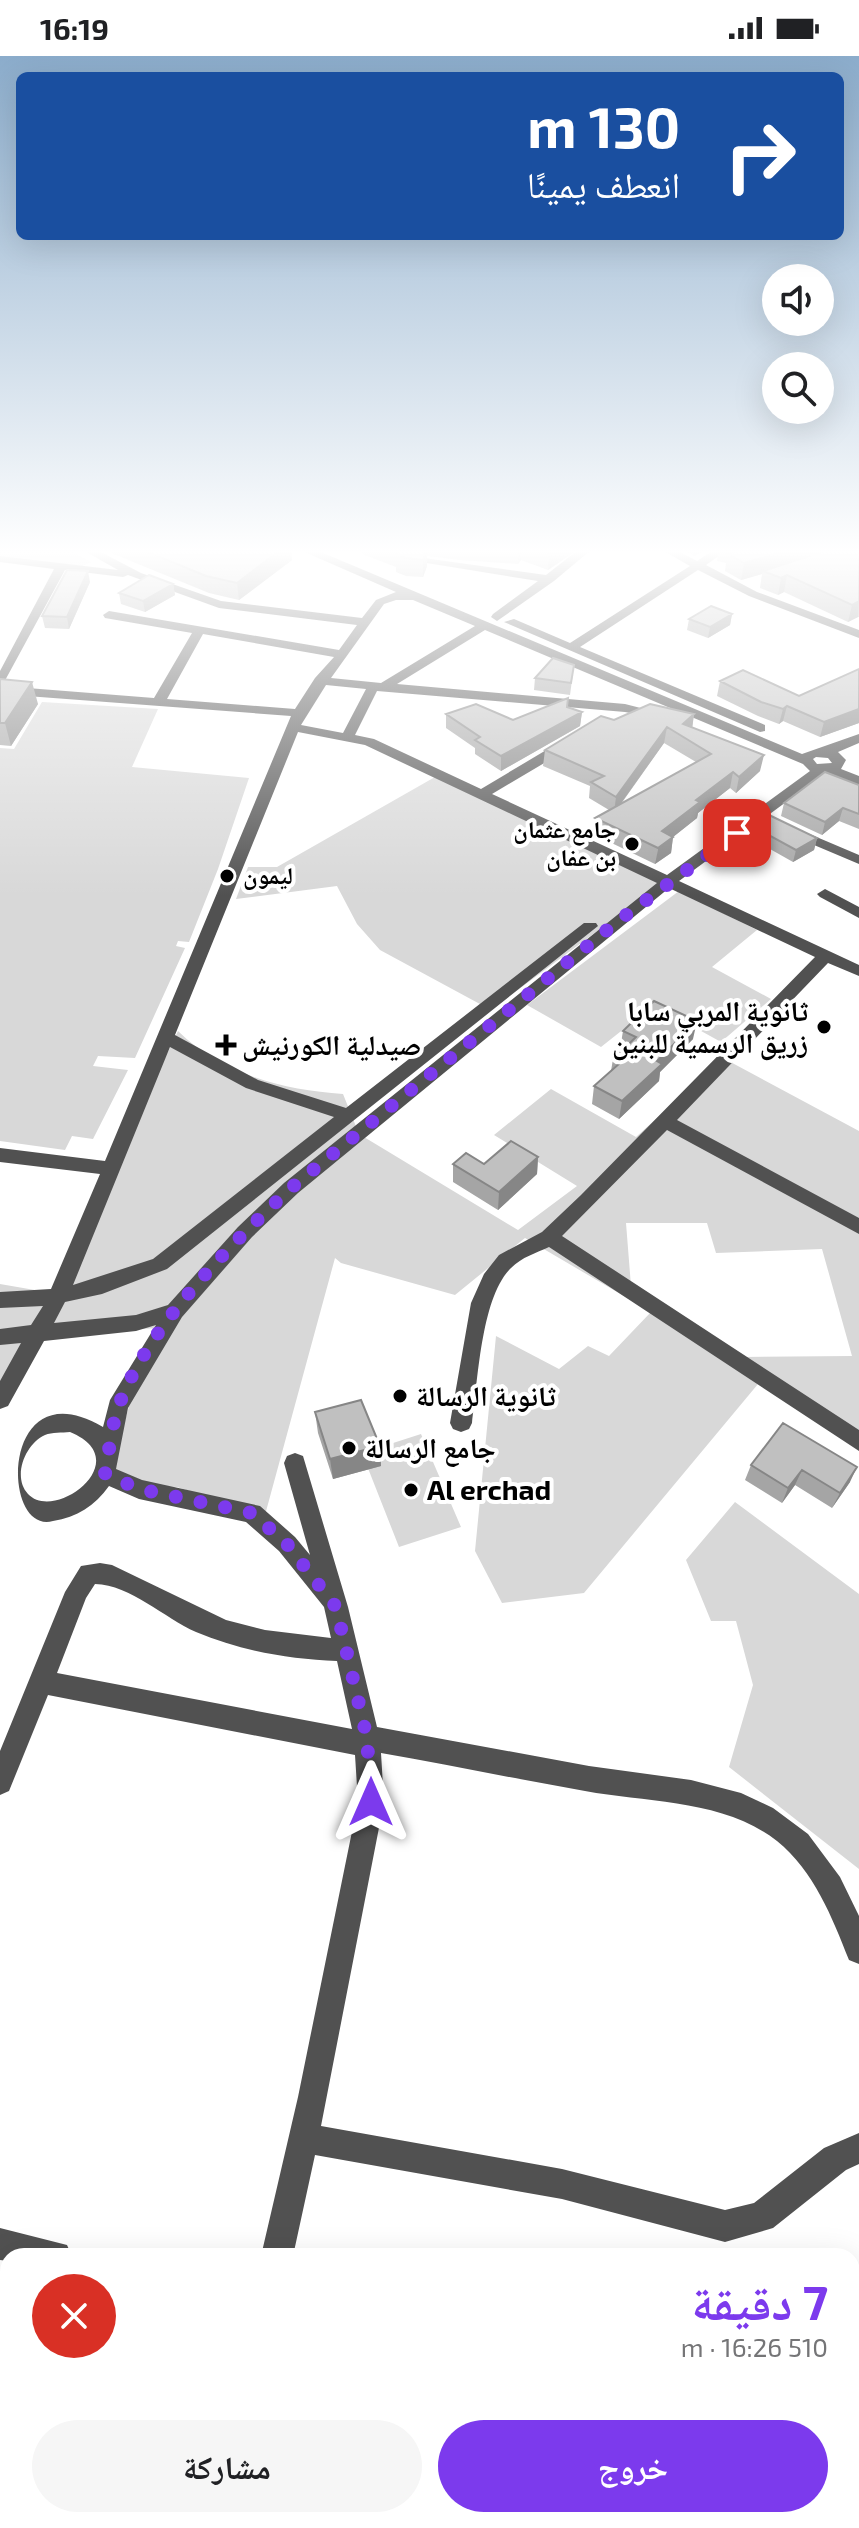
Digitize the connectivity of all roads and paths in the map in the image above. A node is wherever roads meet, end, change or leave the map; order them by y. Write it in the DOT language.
graph roads {
  1 [pos="179,665"];
  2 [pos="332,665"];
  3 [pos="415,665"];
  4 [pos="577,665"];
  5 [pos="612,665"];
  6 [pos="319,681"];
  7 [pos="377,687"];
  8 [pos="0,690"];
  9 [pos="158,703"];
  10 [pos="625,708"];
  11 [pos="296,720"];
  12 [pos="721,726"];
  13 [pos="348,735"];
  14 [pos="859,738"];
  15 [pos="859,752"];
  16 [pos="824,762"];
  17 [pos="859,770"];
  18 [pos="859,781"];
  19 [pos="482,794"];
  20 [pos="760,816"];
  21 [pos="859,860"];
  22 [pos="660,880"];
  23 [pos="825,894"];
  24 [pos="859,913"];
  25 [pos="826,955"];
  26 [pos="859,971"];
  27 [pos="167,1038"];
  28 [pos="350,1116"];
  29 [pos="667,1122"];
  30 [pos="0,1155"];
  31 [pos="109,1168"];
  32 [pos="859,1227"];
  33 [pos="549,1237"];
  34 [pos="58,1297"];
  35 [pos="0,1300"];
  36 [pos="175,1311"];
  37 [pos="136,1323"];
  38 [pos="38,1335"];
  39 [pos="0,1337"];
  40 [pos="148,1352"];
  41 [pos="0,1400"];
  42 [pos="118,1406"];
  43 [pos="71,1423"];
  44 [pos="461,1423"];
  45 [pos="859,1442"];
  46 [pos="295,1463"];
  47 [pos="107,1466"];
  48 [pos="336,1607"];
  49 [pos="345,1650"];
  50 [pos="42,1682"];
  51 [pos="368,1741"];
  52 [pos="0,1782"];
  53 [pos="859,1950"];
  54 [pos="305,2138"];
  55 [pos="859,2148"];
  56 [pos="279,2248"];
  1 -- 9 [label="street"];
  2 -- 6 [label="street"];
  3 -- 7 [label="street"];
  4 -- 12 [label="street"];
  5 -- 16 [label="street"];
  6 -- 7 [label="street"];
  6 -- 11 [label="street"];
  7 -- 10 [label="street"];
  7 -- 13 [label="street"];
  8 -- 9 [label="street"];
  9 -- 11 [label="street"];
  10 -- 12 [label="street"];
  10 -- 19 [label="street"];
  11 -- 13 [label="street"];
  11 -- 27 [label="street"];
  12 -- 16 [label="street"];
  13 -- 19 [label="street"];
  14 -- 16 [label="street"];
  15 -- 16 [label="street"];
  16 -- 17 [label="street"];
  16 -- 18 [label="street"];
  16 -- 20 [label="street"];
  16 -- 22 [label="street"];
  19 -- 22 [label="street"];
  20 -- 21 [label="street"];
  20 -- 22 [label="street"];
  22 -- 25 [label="street"];
  22 -- 28 [label="street"];
  22 -- 36 [label="street"];
  23 -- 24 [label="street"];
  25 -- 26 [label="street"];
  25 -- 29 [label="street"];
  27 -- 28 [label="street"];
  27 -- 31 [label="street"];
  28 -- 34 [label="street"];
  29 -- 32 [label="street"];
  29 -- 33 [label="street"];
  30 -- 31 [label="street"];
  31 -- 34 [label="street"];
  33 -- 44 [label="street"];
  33 -- 45 [label="street"];
  34 -- 35 [label="street"];
  34 -- 38 [label="street"];
  36 -- 37 [label="street"];
  36 -- 40 [label="street"];
  37 -- 38 [label="street"];
  37 -- 40 [label="street"];
  38 -- 39 [label="street"];
  38 -- 41 [label="street"];
  40 -- 42 [label="street"];
  42 -- 43 [label="street"];
  42 -- 47 [label="street"];
  43 -- 47 [label="street"];
  43 -- 47 [label="street"];
  46 -- 48 [label="street"];
  47 -- 48 [label="street"];
  48 -- 49 [label="street"];
  49 -- 50 [label="street"];
  49 -- 51 [label="street"];
  50 -- 51 [label="street"];
  50 -- 52 [label="street"];
  51 -- 53 [label="street"];
  51 -- 54 [label="street"];
  54 -- 55 [label="street"];
  54 -- 56 [label="street"];
}
